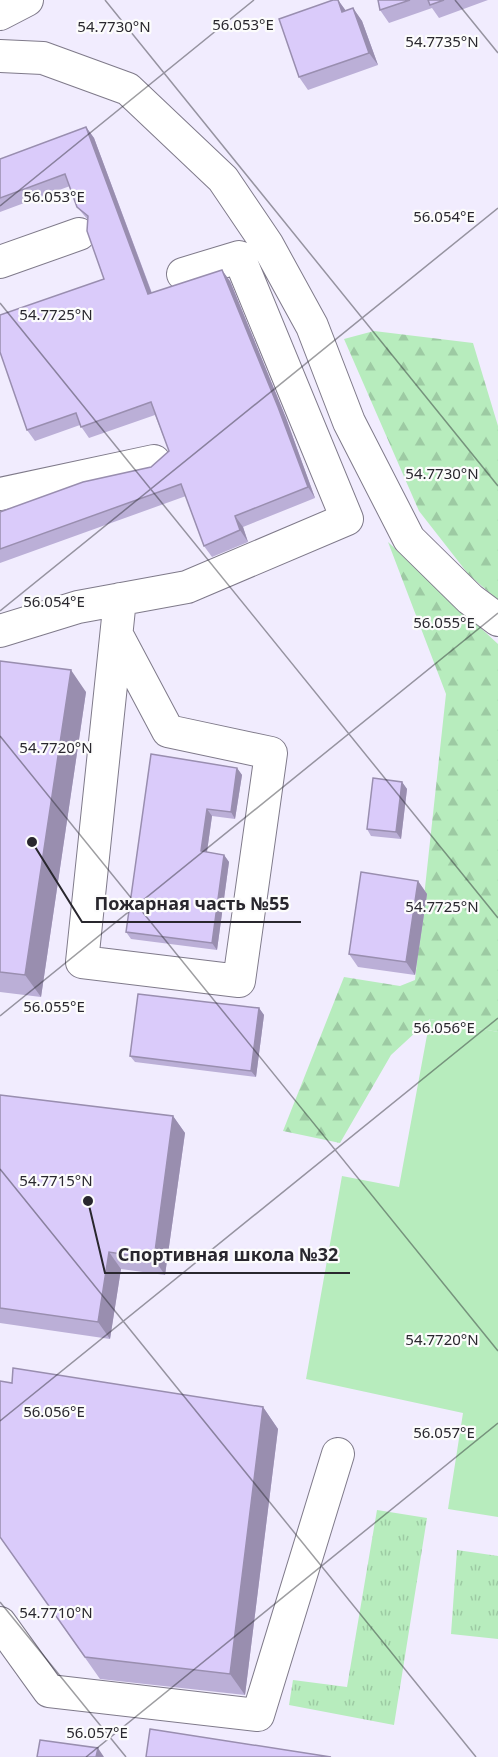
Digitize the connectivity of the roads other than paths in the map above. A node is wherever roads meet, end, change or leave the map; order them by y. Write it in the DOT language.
graph roads {
  1 [pos="27,0"];
  2 [pos="0,14"];
  3 [pos="0,56"];
  4 [pos="79,234"];
  5 [pos="0,262"];
  6 [pos="183,273"];
  7 [pos="154,461"];
  8 [pos="2,485"];
  9 [pos="120,598"];
  10 [pos="498,620"];
  11 [pos="0,631"];
  12 [pos="117,635"];
  13 [pos="338,1454"];
  14 [pos="0,1623"];
  1 -- 2 [label="lane"];
  3 -- 10 [label="lane"];
  4 -- 5 [label="lane"];
  6 -- 9 [label="lane"];
  7 -- 8 [label="lane"];
  9 -- 11 [label="lane"];
  9 -- 12 [label="lane"];
  12 -- 12 [label="lane"];
  13 -- 14 [label="lane"];
}
